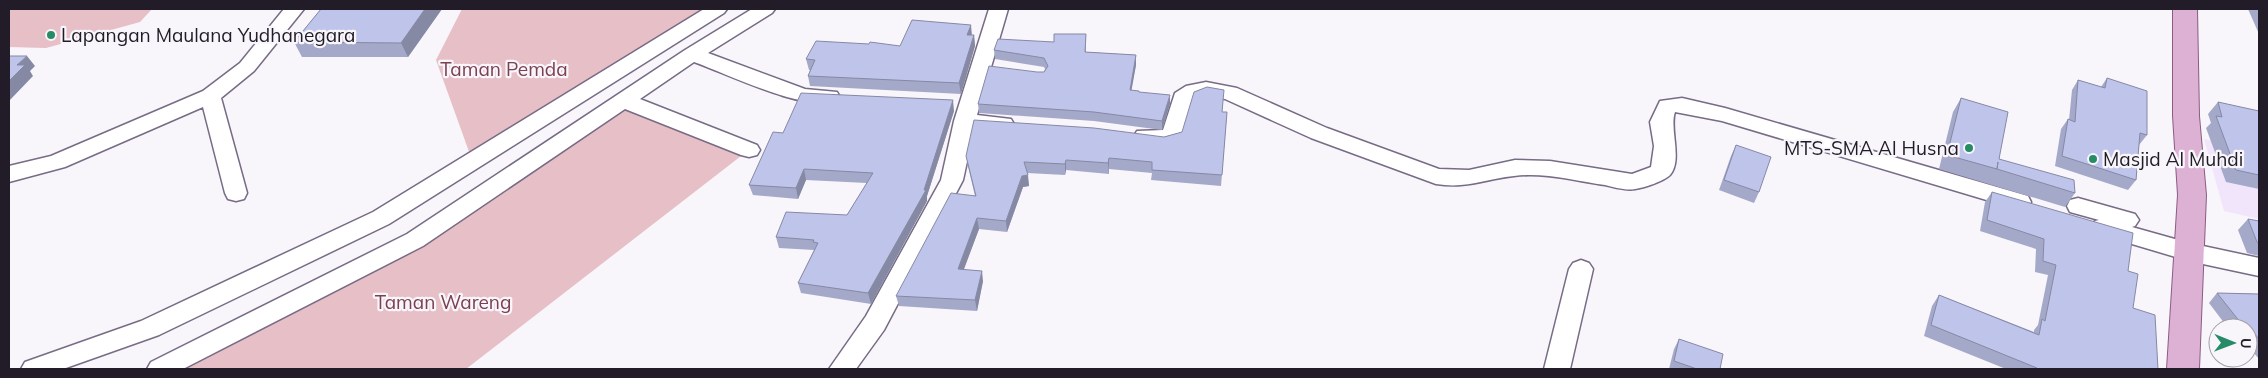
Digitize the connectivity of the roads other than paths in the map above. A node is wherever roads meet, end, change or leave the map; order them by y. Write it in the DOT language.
graph roads {
  1 [pos="294,9"];
  2 [pos="718,9"];
  3 [pos="765,9"];
  4 [pos="998,9"];
  5 [pos="2185,9"];
  6 [pos="692,54"];
  7 [pos="210,96"];
  8 [pos="849,98"];
  9 [pos="623,100"];
  10 [pos="962,109"];
  11 [pos="1024,125"];
  12 [pos="1123,134"];
  13 [pos="749,150"];
  14 [pos="9,174"];
  15 [pos="236,193"];
  16 [pos="2190,245"];
  17 [pos="2259,267"];
  18 [pos="1581,269"];
  19 [pos="34,369"];
  20 [pos="160,369"];
  21 [pos="842,369"];
  22 [pos="1557,369"];
  23 [pos="2183,369"];
  1 -- 7 [label="street"];
  2 -- 19 [label="street"];
  3 -- 6 [label="street"];
  4 -- 10 [label="street"];
  5 -- 16 [label="main road"];
  6 -- 8 [label="street"];
  6 -- 9 [label="street"];
  7 -- 14 [label="street"];
  7 -- 15 [label="street"];
  9 -- 13 [label="street"];
  9 -- 20 [label="street"];
  10 -- 11 [label="street"];
  10 -- 21 [label="street"];
  12 -- 16 [label="street"];
  16 -- 17 [label="street"];
  16 -- 23 [label="main road"];
  18 -- 22 [label="street"];
}
